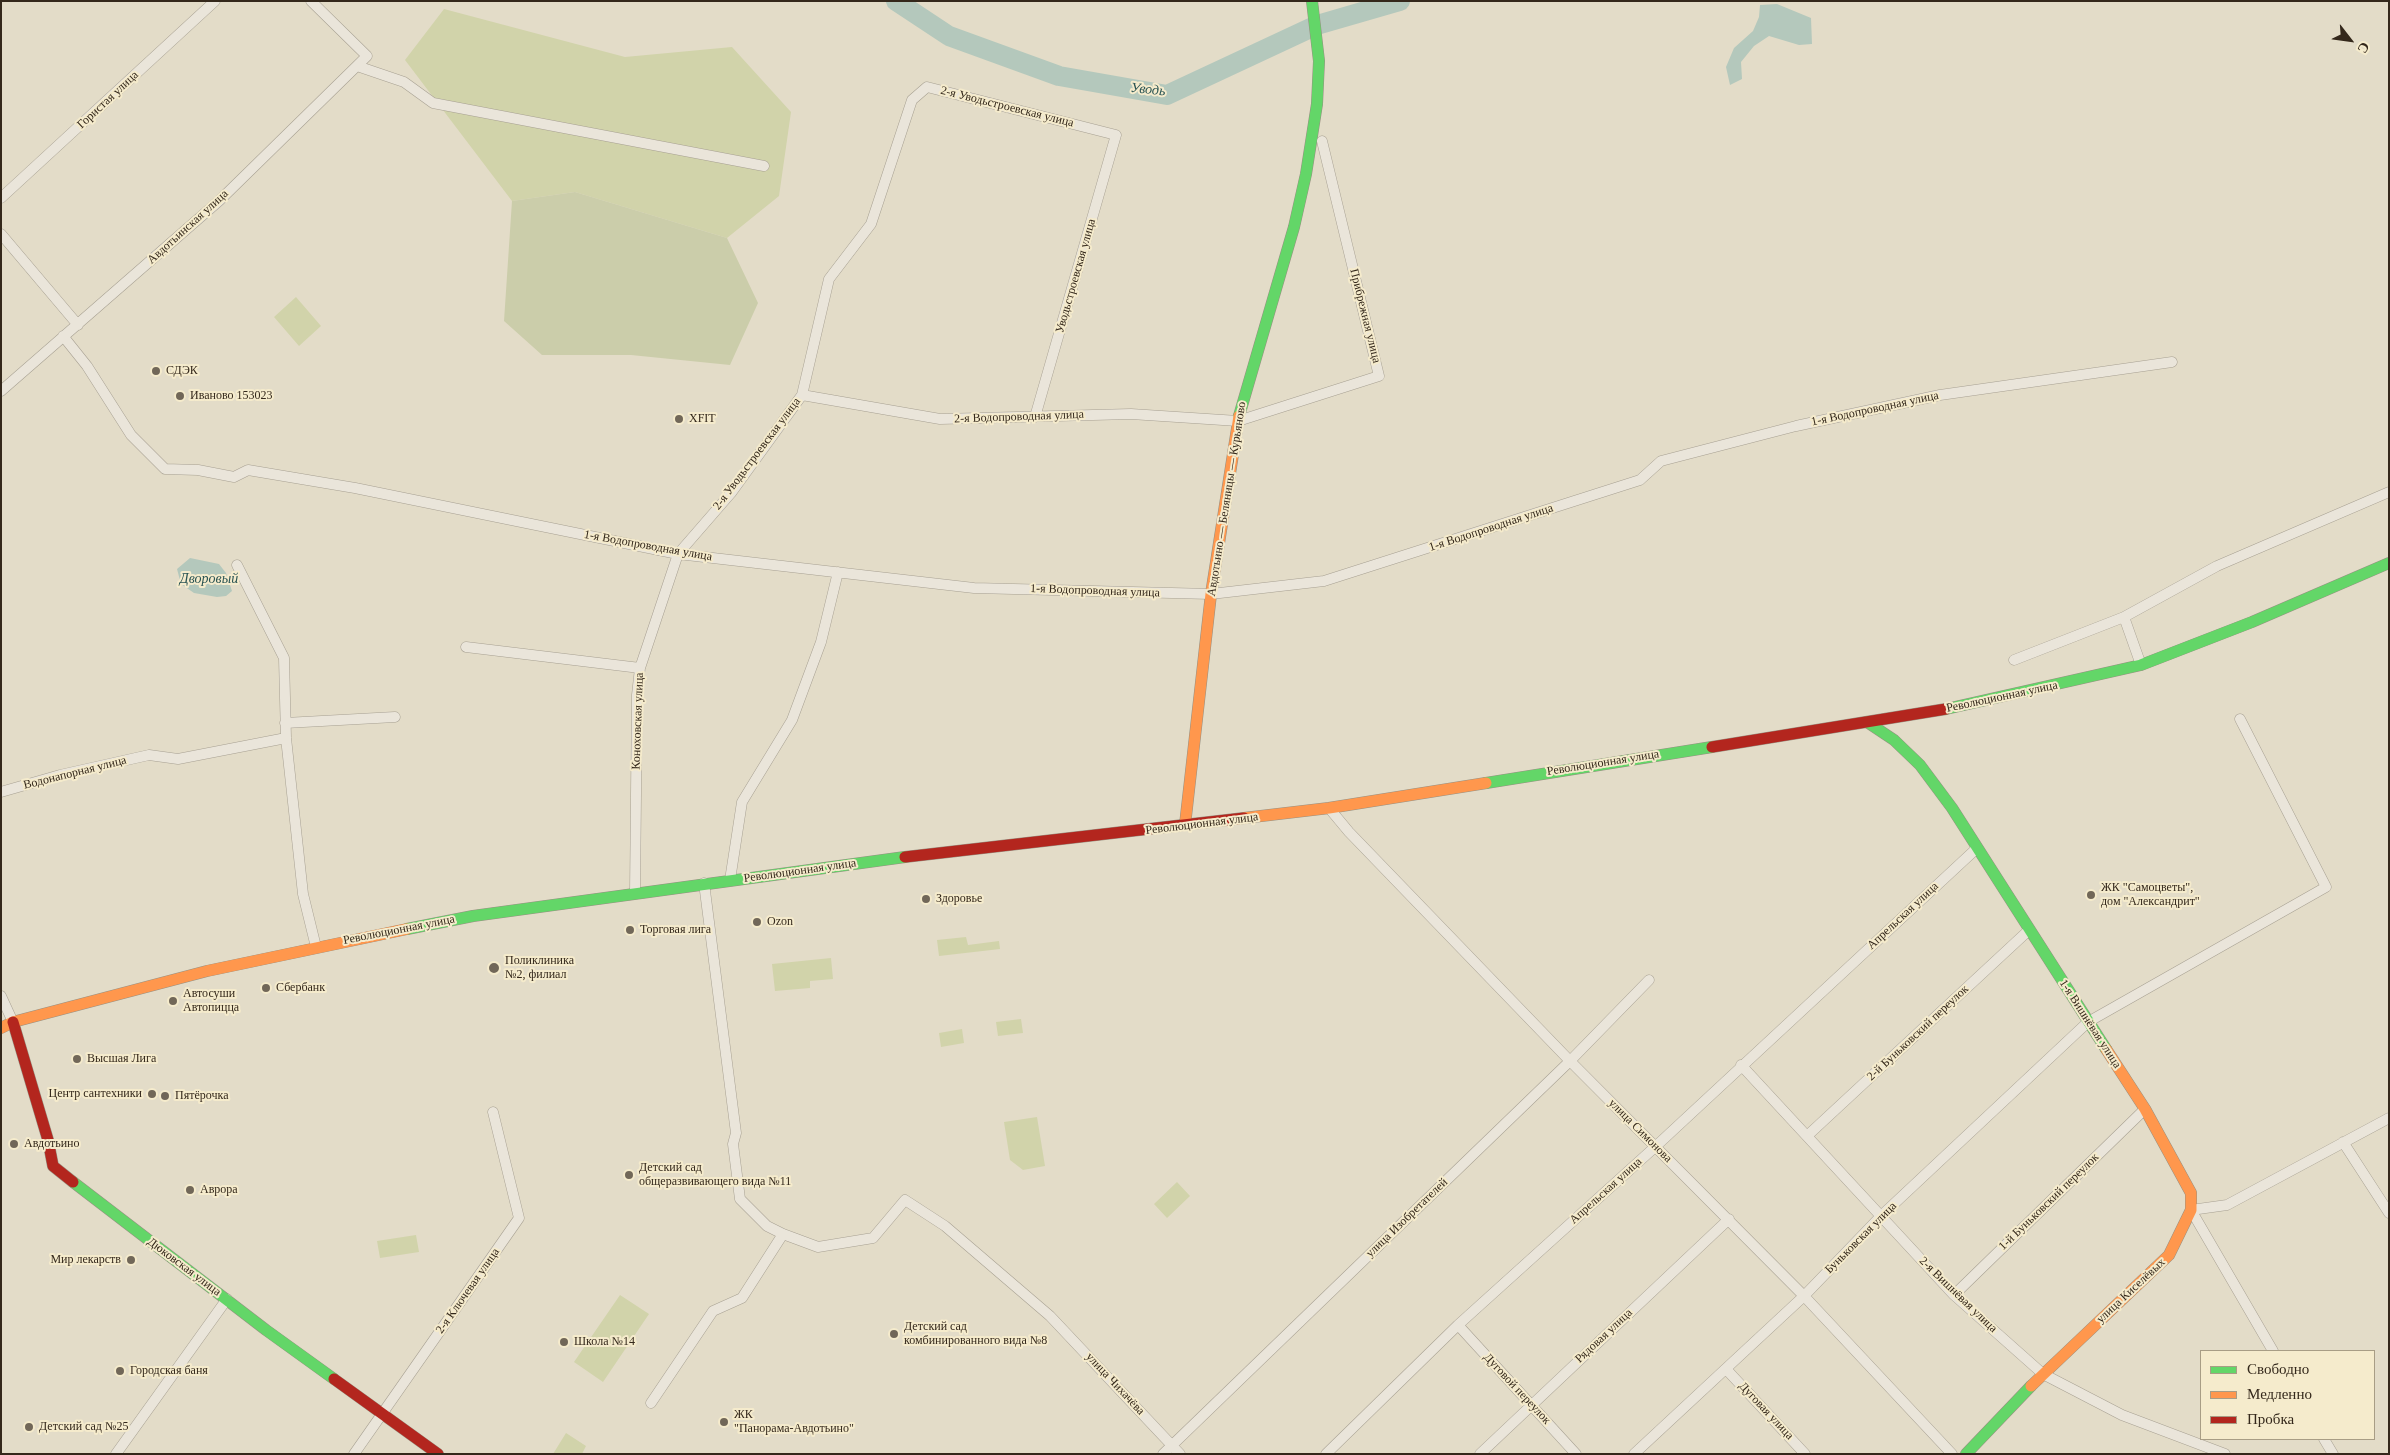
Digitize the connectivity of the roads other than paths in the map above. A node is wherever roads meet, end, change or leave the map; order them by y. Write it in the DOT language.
graph roads {
  1 [pos="215,1"];
  2 [pos="311,1"];
  3 [pos="1312,1"];
  4 [pos="357,66"];
  5 [pos="1116,134"];
  6 [pos="1322,141"];
  7 [pos="764,166"];
  8 [pos="1,198"];
  9 [pos="1,234"];
  10 [pos="78,325"];
  11 [pos="63,336"];
  12 [pos="2172,362"];
  13 [pos="1,390"];
  14 [pos="802,396"];
  15 [pos="1036,417"];
  16 [pos="1238,422"];
  17 [pos="2389,492"];
  18 [pos="678,554"];
  19 [pos="2389,563"];
  20 [pos="237,565"];
  21 [pos="838,572"];
  22 [pos="1212,594"];
  23 [pos="2124,618"];
  24 [pos="466,647"];
  25 [pos="2014,660"];
  26 [pos="2141,665"];
  27 [pos="640,668"];
  28 [pos="396,717"];
  29 [pos="2240,719"];
  30 [pos="1867,722"];
  31 [pos="285,723"];
  32 [pos="286,738"];
  33 [pos="1,792"];
  34 [pos="1329,808"];
  35 [pos="1185,825"];
  36 [pos="1976,849"];
  37 [pos="730,880"];
  38 [pos="704,883"];
  39 [pos="635,893"];
  40 [pos="2030,930"];
  41 [pos="316,946"];
  42 [pos="1649,980"];
  43 [pos="1,996"];
  44 [pos="13,1022"];
  45 [pos="2088,1022"];
  46 [pos="1,1028"];
  47 [pos="1570,1061"];
  48 [pos="1741,1066"];
  49 [pos="2145,1109"];
  50 [pos="493,1112"];
  51 [pos="2389,1118"];
  52 [pos="1807,1136"];
  53 [pos="2343,1142"];
  54 [pos="1655,1147"];
  55 [pos="2191,1210"];
  56 [pos="2389,1213"];
  57 [pos="1881,1216"];
  58 [pos="1729,1219"];
  59 [pos="783,1234"];
  60 [pos="1954,1295"];
  61 [pos="1804,1296"];
  62 [pos="227,1299"];
  63 [pos="1458,1325"];
  64 [pos="2272,1350"];
  65 [pos="1726,1368"];
  66 [pos="2043,1374"];
  67 [pos="651,1403"];
  68 [pos="1531,1404"];
  69 [pos="384,1413"];
  70 [pos="2325,1440"];
  71 [pos="1172,1446"];
  72 [pos="116,1454"];
  73 [pos="354,1454"];
  74 [pos="438,1454"];
  75 [pos="1163,1454"];
  76 [pos="1180,1454"];
  77 [pos="1326,1454"];
  78 [pos="1480,1454"];
  79 [pos="1576,1454"];
  80 [pos="1634,1454"];
  81 [pos="1805,1454"];
  82 [pos="1952,1454"];
  83 [pos="1966,1454"];
  84 [pos="2225,1454"];
  85 [pos="2333,1454"];
  1 -- 8 [label="street, Гористая улица"];
  2 -- 4 [label="street, Авдотьинская улица"];
  3 -- 16 [label="main road, Авдотьино — Беляницы — Курьяново"];
  4 -- 7 [label="street"];
  4 -- 10 [label="street, Авдотьинская улица"];
  5 -- 14 [label="street, 2-я Уводьстроевская улица"];
  5 -- 15 [label="street, Уводьстроевская улица"];
  6 -- 16 [label="street, Прибрежная улица"];
  9 -- 10 [label="street"];
  10 -- 11 [label="street, Авдотьинская улица"];
  11 -- 13 [label="street, Авдотьинская улица"];
  11 -- 18 [label="street, 1-я Водопроводная улица"];
  12 -- 22 [label="street, 1-я Водопроводная улица"];
  14 -- 15 [label="street, 2-я Водопроводная улица"];
  14 -- 18 [label="street, 2-я Уводьстроевская улица"];
  15 -- 16 [label="street, 2-я Водопроводная улица"];
  16 -- 22 [label="main road, Авдотьино — Беляницы — Курьяново"];
  17 -- 23 [label="street"];
  18 -- 21 [label="street, 1-я Водопроводная улица"];
  18 -- 27 [label="street, Коноховская улица"];
  19 -- 26 [label="main road, Революционная улица"];
  20 -- 31 [label="street"];
  21 -- 22 [label="street, 1-я Водопроводная улица"];
  21 -- 37 [label="street"];
  22 -- 35 [label="main road, Авдотьино — Беляницы — Курьяново"];
  23 -- 25 [label="street"];
  23 -- 26 [label="street"];
  24 -- 27 [label="street"];
  26 -- 30 [label="main road, Революционная улица"];
  27 -- 39 [label="street, Коноховская улица"];
  28 -- 31 [label="street"];
  29 -- 45 [label="street, Буньковская улица"];
  30 -- 34 [label="main road, Революционная улица"];
  30 -- 36 [label="main road, 1-я Вишнёвая улица"];
  31 -- 32 [label="street"];
  32 -- 33 [label="street, Водонапорная улица"];
  32 -- 41 [label="street"];
  34 -- 35 [label="main road, Революционная улица"];
  34 -- 47 [label="street, улица Симонова"];
  35 -- 37 [label="main road, Революционная улица"];
  36 -- 40 [label="main road, 1-я Вишнёвая улица"];
  36 -- 48 [label="street, Апрельская улица"];
  37 -- 38 [label="main road, Революционная улица"];
  38 -- 39 [label="main road, Революционная улица"];
  38 -- 59 [label="street"];
  39 -- 41 [label="main road, Революционная улица"];
  40 -- 45 [label="main road, 1-я Вишнёвая улица"];
  40 -- 52 [label="street, 2-й Буньковский переулок"];
  41 -- 44 [label="main road, Революционная улица"];
  42 -- 47 [label="street, улица Изобретателей"];
  43 -- 44 [label="street"];
  44 -- 46 [label="main road, Революционная улица"];
  44 -- 62 [label="main road, Дюковская улица"];
  45 -- 49 [label="main road, 1-я Вишнёвая улица"];
  45 -- 57 [label="street, Буньковская улица"];
  47 -- 54 [label="street, улица Симонова"];
  47 -- 71 [label="street, улица Изобретателей"];
  48 -- 52 [label="street, 2-я Вишнёвая улица"];
  48 -- 54 [label="street, Апрельская улица"];
  49 -- 55 [label="main road, 1-я Вишнёвая улица"];
  49 -- 60 [label="street, 1-й Буньковский переулок"];
  50 -- 69 [label="street, 2-я Ключевая улица"];
  51 -- 53 [label="street"];
  52 -- 57 [label="street, 2-я Вишнёвая улица"];
  53 -- 55 [label="street"];
  53 -- 56 [label="street"];
  54 -- 58 [label="street, улица Симонова"];
  54 -- 63 [label="street, Апрельская улица"];
  55 -- 64 [label="street, 1-я Вишнёвая улица"];
  55 -- 66 [label="main road, улица Киселёвых"];
  57 -- 60 [label="street, 2-я Вишнёвая улица"];
  57 -- 61 [label="street, Буньковская улица"];
  58 -- 61 [label="street, улица Симонова"];
  58 -- 68 [label="street, Рядовая улица"];
  59 -- 67 [label="street"];
  59 -- 71 [label="street, улица Чихачёва"];
  60 -- 66 [label="street, 2-я Вишнёвая улица"];
  61 -- 65 [label="street, Буньковская улица"];
  61 -- 82 [label="street, улица Симонова"];
  62 -- 69 [label="main road, Дюковская улица"];
  62 -- 72 [label="street"];
  63 -- 68 [label="street, Дуговой переулок"];
  63 -- 77 [label="street, Апрельская улица"];
  65 -- 80 [label="street, Буньковская улица"];
  65 -- 81 [label="street, Дуговая улица"];
  66 -- 83 [label="main road, улица Киселёвых"];
  66 -- 84 [label="street, 2-я Вишнёвая улица"];
  68 -- 78 [label="street, Рядовая улица"];
  68 -- 79 [label="street, Дуговой переулок"];
  69 -- 73 [label="street, 2-я Ключевая улица"];
  69 -- 74 [label="main road, Дюковская улица"];
  70 -- 85 [label="street"];
  71 -- 75 [label="street, улица Изобретателей"];
  71 -- 76 [label="street, улица Чихачёва"];
}
